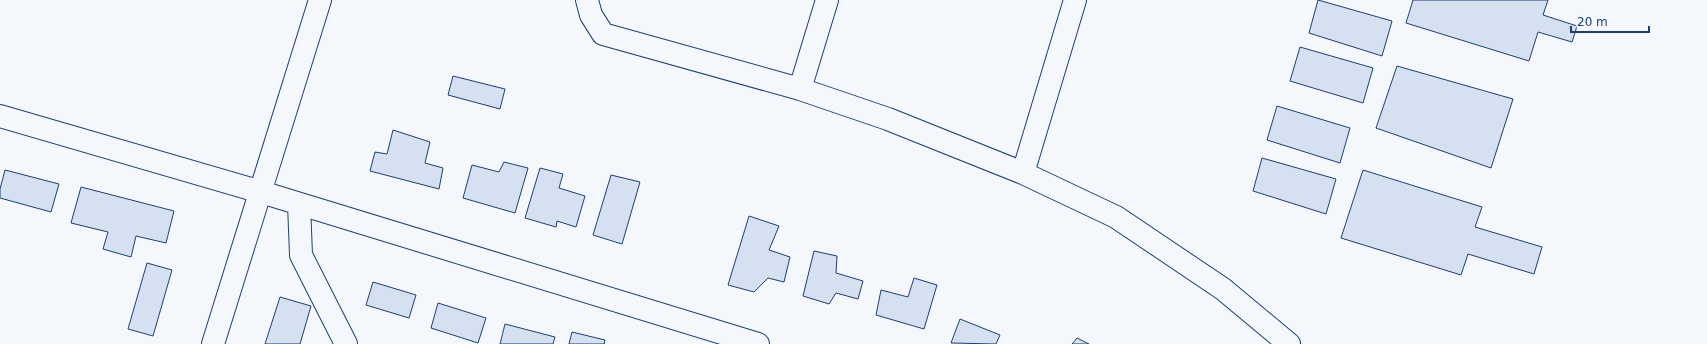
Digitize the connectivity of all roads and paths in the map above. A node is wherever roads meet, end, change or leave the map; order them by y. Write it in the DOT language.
graph roads {
  1 [pos="320,0"];
  2 [pos="587,0"];
  3 [pos="827,0"];
  4 [pos="1075,0"];
  5 [pos="800,89"];
  6 [pos="0,116"];
  7 [pos="1023,172"];
  8 [pos="261,192"];
  9 [pos="299,204"];
  10 [pos="213,344"];
  11 [pos="346,344"];
  12 [pos="758,344"];
  13 [pos="1289,344"];
  1 -- 8 [label="street"];
  2 -- 5 [label="street"];
  3 -- 5 [label="street"];
  4 -- 7 [label="street"];
  5 -- 7 [label="street"];
  6 -- 8 [label="street"];
  7 -- 13 [label="street"];
  8 -- 9 [label="street"];
  8 -- 10 [label="street"];
  9 -- 11 [label="street"];
  9 -- 12 [label="street"];
}
